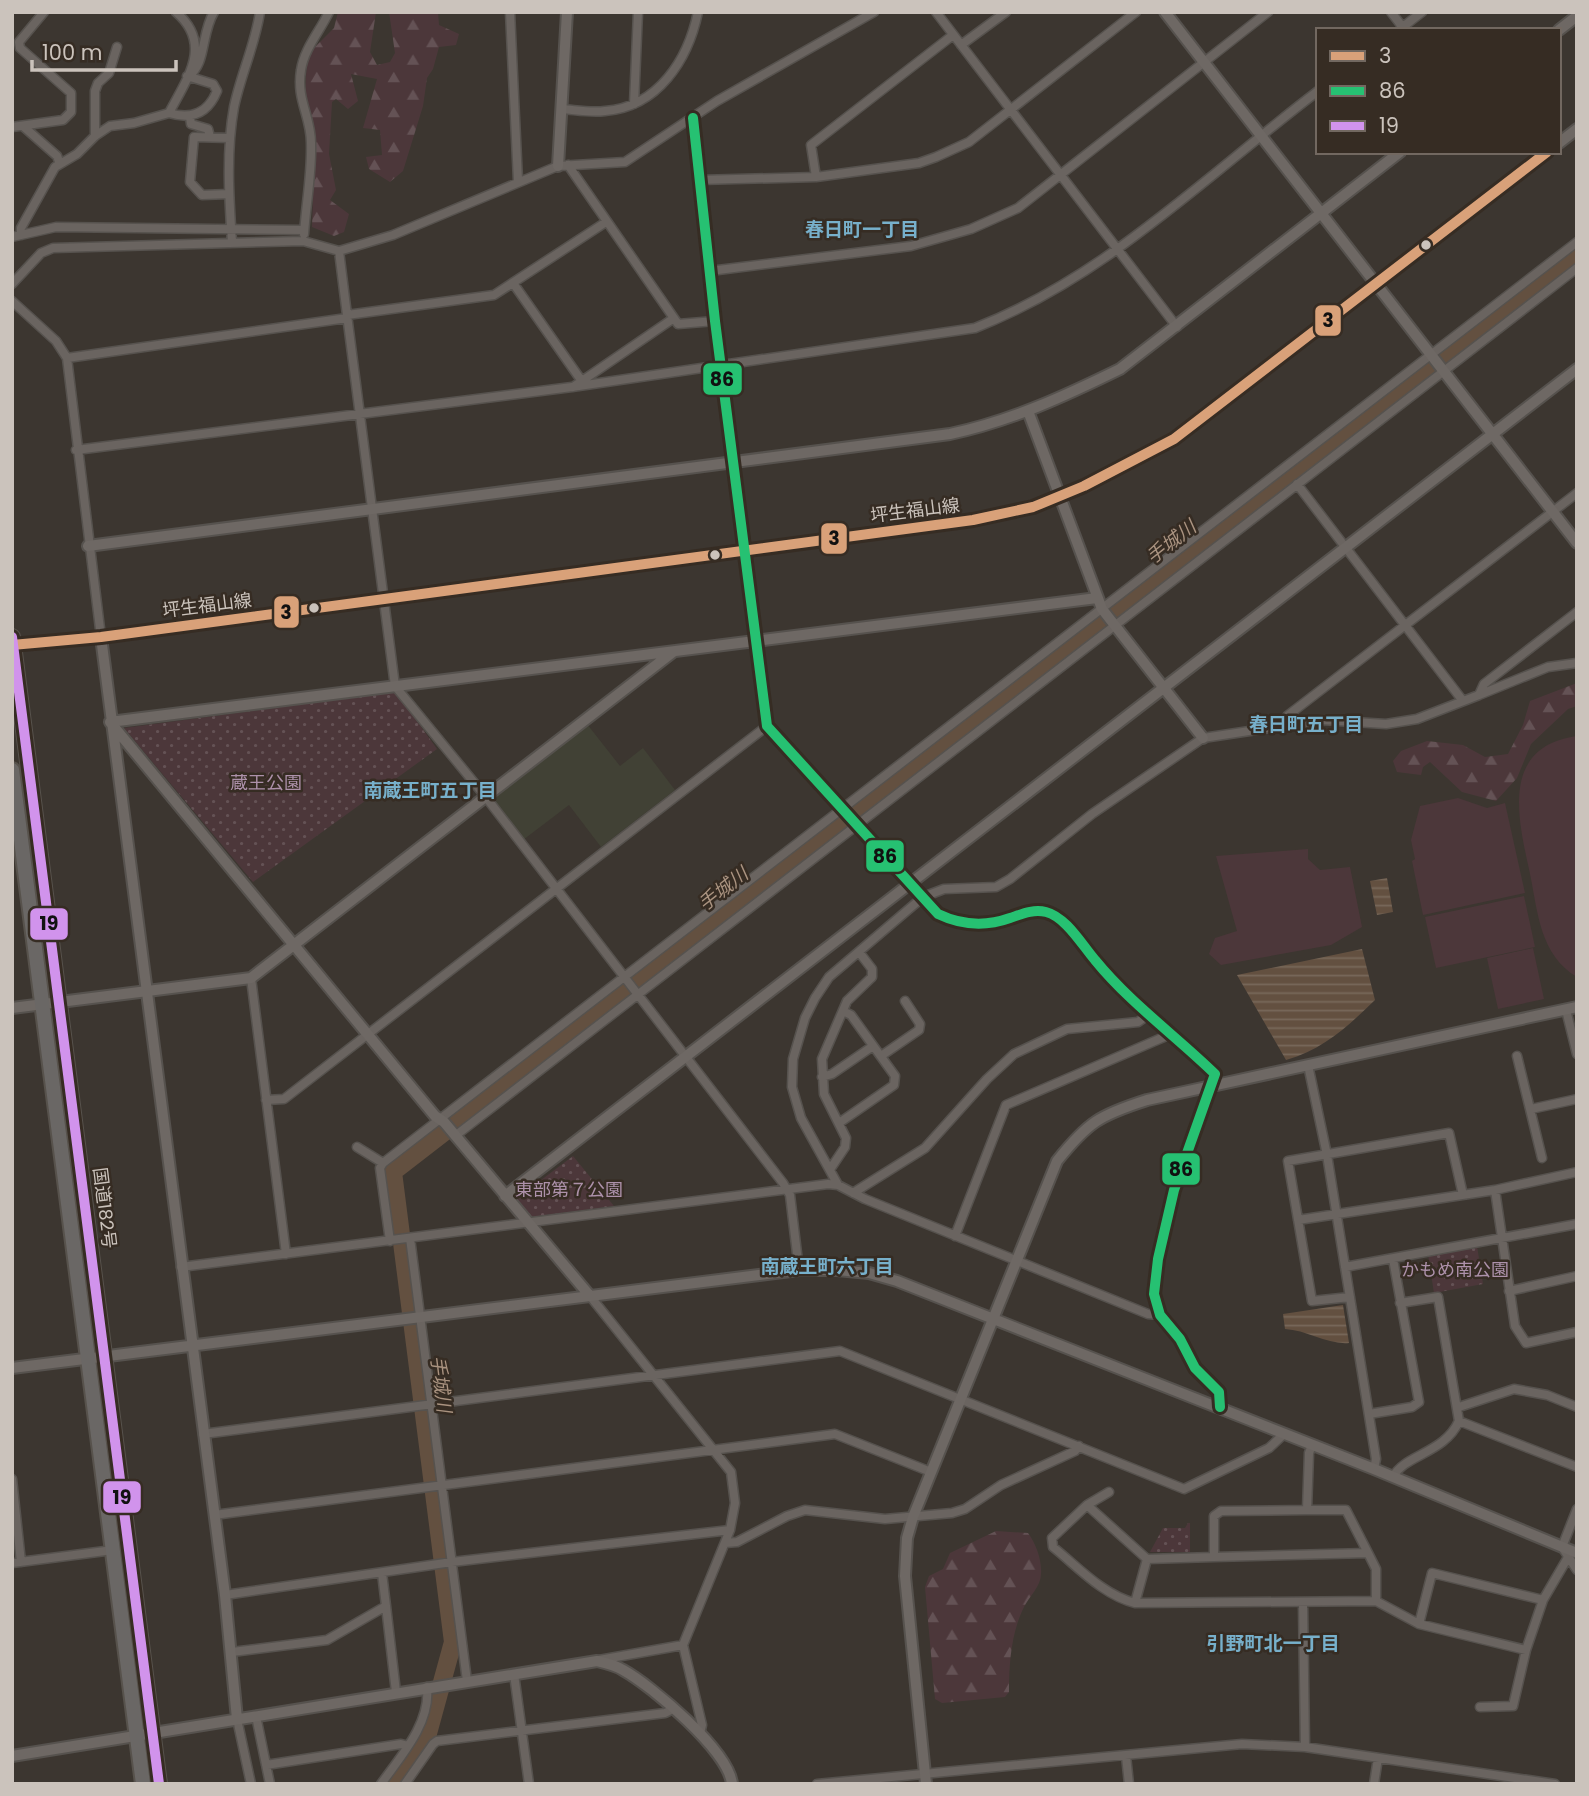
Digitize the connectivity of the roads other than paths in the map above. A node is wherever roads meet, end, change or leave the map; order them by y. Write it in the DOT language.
graph roads {
  1 [pos="44,12"];
  2 [pos="176,12"];
  3 [pos="214,12"];
  4 [pos="260,12"];
  5 [pos="329,12"];
  6 [pos="510,12"];
  7 [pos="567,12"];
  8 [pos="638,12"];
  9 [pos="698,12"];
  10 [pos="874,12"];
  11 [pos="936,12"];
  12 [pos="1006,12"];
  13 [pos="1136,12"];
  14 [pos="1165,12"];
  15 [pos="1268,12"];
  16 [pos="1391,12"];
  17 [pos="1422,12"];
  18 [pos="1577,16"];
  19 [pos="1401,28"];
  20 [pos="1403,28"];
  21 [pos="1561,28"];
  22 [pos="953,35"];
  23 [pos="961,45"];
  24 [pos="117,47"];
  25 [pos="1202,63"];
  26 [pos="187,76"];
  27 [pos="1316,93"];
  28 [pos="634,104"];
  29 [pos="1012,108"];
  30 [pos="562,109"];
  31 [pos="169,113"];
  32 [pos="190,117"];
  33 [pos="693,118"];
  34 [pos="12,127"];
  35 [pos="24,127"];
  36 [pos="1577,129"];
  37 [pos="95,136"];
  38 [pos="1259,136"];
  39 [pos="210,137"];
  40 [pos="230,138"];
  41 [pos="1561,141"];
  42 [pos="1397,154"];
  43 [pos="1544,154"];
  44 [pos="60,164"];
  45 [pos="563,165"];
  46 [pos="1061,174"];
  47 [pos="816,177"];
  48 [pos="699,180"];
  49 [pos="517,181"];
  50 [pos="229,194"];
  51 [pos="1319,214"];
  52 [pos="606,222"];
  53 [pos="231,229"];
  54 [pos="304,229"];
  55 [pos="16,236"];
  56 [pos="303,241"];
  57 [pos="232,242"];
  58 [pos="1577,242"];
  59 [pos="339,250"];
  60 [pos="1116,250"];
  61 [pos="1577,268"];
  62 [pos="710,271"];
  63 [pos="513,283"];
  64 [pos="12,284"];
  65 [pos="1374,285"];
  66 [pos="12,301"];
  67 [pos="347,316"];
  68 [pos="674,318"];
  69 [pos="715,321"];
  70 [pos="1177,327"];
  71 [pos="1431,356"];
  72 [pos="67,358"];
  73 [pos="721,366"];
  74 [pos="1441,369"];
  75 [pos="1577,369"];
  76 [pos="581,380"];
  77 [pos="572,387"];
  78 [pos="1028,411"];
  79 [pos="360,413"];
  80 [pos="1491,435"];
  81 [pos="76,450"];
  82 [pos="733,460"];
  83 [pos="1297,484"];
  84 [pos="1577,493"];
  85 [pos="1059,496"];
  86 [pos="373,508"];
  87 [pos="1552,512"];
  88 [pos="1577,544"];
  89 [pos="88,546"];
  90 [pos="1346,548"];
  91 [pos="746,549"];
  92 [pos="386,599"];
  93 [pos="1101,606"];
  94 [pos="1577,612"];
  95 [pos="1112,623"];
  96 [pos="1405,624"];
  97 [pos="101,637"];
  98 [pos="757,641"];
  99 [pos="13,642"];
  100 [pos="673,652"];
  101 [pos="1577,663"];
  102 [pos="396,686"];
  103 [pos="1165,689"];
  104 [pos="1479,695"];
  105 [pos="1463,701"];
  106 [pos="110,722"];
  107 [pos="767,726"];
  108 [pos="1287,726"];
  109 [pos="1203,738"];
  110 [pos="12,770"];
  111 [pos="485,796"];
  112 [pos="844,811"];
  113 [pos="855,824"];
  114 [pos="909,885"];
  115 [pos="556,888"];
  116 [pos="923,897"];
  117 [pos="295,945"];
  118 [pos="859,952"];
  119 [pos="251,978"];
  120 [pos="625,980"];
  121 [pos="145,992"];
  122 [pos="636,993"];
  123 [pos="905,1001"];
  124 [pos="51,1003"];
  125 [pos="12,1008"];
  126 [pos="1571,1008"];
  127 [pos="843,1011"];
  128 [pos="1148,1016"];
  129 [pos="1168,1033"];
  130 [pos="368,1034"];
  131 [pos="873,1046"];
  132 [pos="1577,1055"];
  133 [pos="881,1056"];
  134 [pos="1517,1056"];
  135 [pos="687,1057"];
  136 [pos="1308,1065"];
  137 [pos="822,1077"];
  138 [pos="1212,1087"];
  139 [pos="1577,1099"];
  140 [pos="266,1100"];
  141 [pos="1531,1109"];
  142 [pos="443,1121"];
  143 [pos="839,1123"];
  144 [pos="454,1134"];
  145 [pos="357,1147"];
  146 [pos="1327,1156"];
  147 [pos="1542,1158"];
  148 [pos="383,1163"];
  149 [pos="831,1168"];
  150 [pos="1577,1172"];
  151 [pos="838,1185"];
  152 [pos="787,1190"];
  153 [pos="1495,1190"];
  154 [pos="853,1193"];
  155 [pos="1463,1195"];
  156 [pos="505,1196"];
  157 [pos="1337,1215"];
  158 [pos="1298,1220"];
  159 [pos="527,1222"];
  160 [pos="1577,1224"];
  161 [pos="955,1236"];
  162 [pos="408,1239"];
  163 [pos="1503,1239"];
  164 [pos="392,1241"];
  165 [pos="286,1254"];
  166 [pos="1393,1259"];
  167 [pos="1017,1260"];
  168 [pos="181,1267"];
  169 [pos="1345,1267"];
  170 [pos="799,1270"];
  171 [pos="1577,1276"];
  172 [pos="1509,1290"];
  173 [pos="590,1296"];
  174 [pos="1350,1297"];
  175 [pos="1400,1303"];
  176 [pos="1160,1315"];
  177 [pos="419,1318"];
  178 [pos="995,1318"];
  179 [pos="1577,1332"];
  180 [pos="191,1347"];
  181 [pos="105,1359"];
  182 [pos="89,1361"];
  183 [pos="12,1368"];
  184 [pos="654,1376"];
  185 [pos="961,1398"];
  186 [pos="430,1405"];
  187 [pos="1577,1406"];
  188 [pos="1220,1407"];
  189 [pos="1459,1407"];
  190 [pos="1369,1414"];
  191 [pos="1459,1421"];
  192 [pos="203,1434"];
  193 [pos="1284,1434"];
  194 [pos="1312,1445"];
  195 [pos="1079,1446"];
  196 [pos="714,1448"];
  197 [pos="1577,1467"];
  198 [pos="1374,1469"];
  199 [pos="931,1472"];
  200 [pos="1393,1477"];
  201 [pos="12,1479"];
  202 [pos="440,1485"];
  203 [pos="1110,1492"];
  204 [pos="1087,1505"];
  205 [pos="1577,1509"];
  206 [pos="1307,1510"];
  207 [pos="214,1515"];
  208 [pos="913,1517"];
  209 [pos="730,1530"];
  210 [pos="725,1543"];
  211 [pos="1562,1547"];
  212 [pos="113,1550"];
  213 [pos="1368,1553"];
  214 [pos="1572,1556"];
  215 [pos="1214,1557"];
  216 [pos="1147,1559"];
  217 [pos="17,1562"];
  218 [pos="450,1563"];
  219 [pos="1577,1570"];
  220 [pos="382,1573"];
  221 [pos="225,1595"];
  222 [pos="1543,1600"];
  223 [pos="1376,1601"];
  224 [pos="1135,1603"];
  225 [pos="1303,1603"];
  226 [pos="386,1606"];
  227 [pos="1419,1624"];
  228 [pos="682,1645"];
  229 [pos="1526,1650"];
  230 [pos="232,1652"];
  231 [pos="597,1661"];
  232 [pos="514,1674"];
  233 [pos="467,1681"];
  234 [pos="430,1686"];
  235 [pos="396,1692"];
  236 [pos="1480,1707"];
  237 [pos="673,1709"];
  238 [pos="256,1716"];
  239 [pos="237,1719"];
  240 [pos="523,1731"];
  241 [pos="152,1732"];
  242 [pos="700,1734"];
  243 [pos="136,1735"];
  244 [pos="408,1746"];
  245 [pos="1305,1747"];
  246 [pos="12,1756"];
  247 [pos="1126,1756"];
  248 [pos="1378,1758"];
  249 [pos="266,1765"];
  250 [pos="926,1779"];
  251 [pos="143,1784"];
  252 [pos="159,1784"];
  253 [pos="251,1784"];
  254 [pos="271,1784"];
  255 [pos="381,1784"];
  256 [pos="405,1784"];
  257 [pos="529,1784"];
  258 [pos="732,1784"];
  259 [pos="817,1784"];
  260 [pos="1129,1784"];
  261 [pos="1374,1784"];
  262 [pos="1555,1784"];
  1 -- 35 [label="street"];
  2 -- 26 [label="street"];
  3 -- 26 [label="street"];
  4 -- 40 [label="street"];
  5 -- 54 [label="street"];
  6 -- 49 [label="street"];
  7 -- 30 [label="street"];
  8 -- 28 [label="street"];
  9 -- 28 [label="street"];
  10 -- 33 [label="street"];
  11 -- 22 [label="street"];
  12 -- 23 [label="street"];
  13 -- 29 [label="street"];
  14 -- 25 [label="street"];
  15 -- 25 [label="street"];
  16 -- 19 [label="street"];
  17 -- 20 [label="street"];
  18 -- 21 [label="street"];
  22 -- 23 [label="street"];
  22 -- 47 [label="street"];
  23 -- 29 [label="street"];
  24 -- 37 [label="street"];
  25 -- 38 [label="street"];
  25 -- 46 [label="street"];
  26 -- 31 [label="street"];
  26 -- 32 [label="street"];
  27 -- 38 [label="street"];
  28 -- 30 [label="street"];
  29 -- 46 [label="street"];
  29 -- 47 [label="street"];
  30 -- 45 [label="street"];
  31 -- 32 [label="street"];
  31 -- 37 [label="street"];
  32 -- 39 [label="street"];
  33 -- 45 [label="street"];
  33 -- 48 [label="street"];
  34 -- 35 [label="street"];
  35 -- 44 [label="street"];
  36 -- 41 [label="street"];
  37 -- 44 [label="street"];
  38 -- 51 [label="street"];
  38 -- 60 [label="street"];
  39 -- 40 [label="street"];
  39 -- 50 [label="street"];
  40 -- 50 [label="street"];
  42 -- 51 [label="street"];
  43 -- 65 [label="street, 坪生福山線"];
  44 -- 55 [label="street"];
  45 -- 49 [label="street"];
  45 -- 52 [label="street"];
  46 -- 60 [label="street"];
  46 -- 62 [label="street"];
  47 -- 48 [label="street"];
  48 -- 62 [label="street"];
  49 -- 59 [label="street"];
  50 -- 53 [label="street"];
  51 -- 65 [label="street"];
  51 -- 70 [label="street"];
  52 -- 63 [label="street"];
  52 -- 68 [label="street"];
  53 -- 54 [label="street"];
  53 -- 55 [label="street"];
  53 -- 57 [label="street"];
  54 -- 56 [label="street"];
  56 -- 57 [label="street"];
  56 -- 59 [label="street"];
  57 -- 64 [label="street"];
  58 -- 71 [label="street"];
  59 -- 67 [label="street"];
  60 -- 70 [label="street"];
  60 -- 73 [label="street"];
  61 -- 74 [label="street"];
  62 -- 69 [label="street"];
  63 -- 67 [label="street"];
  63 -- 76 [label="street"];
  65 -- 71 [label="street"];
  65 -- 85 [label="street, 坪生福山線"];
  66 -- 72 [label="street"];
  67 -- 72 [label="street"];
  67 -- 79 [label="street"];
  68 -- 69 [label="street"];
  68 -- 76 [label="street"];
  69 -- 73 [label="street"];
  70 -- 78 [label="street"];
  71 -- 74 [label="street"];
  71 -- 93 [label="street"];
  72 -- 81 [label="street"];
  73 -- 77 [label="street"];
  73 -- 82 [label="street"];
  74 -- 80 [label="street"];
  74 -- 83 [label="street"];
  75 -- 80 [label="street"];
  76 -- 77 [label="street"];
  77 -- 79 [label="street"];
  78 -- 82 [label="street"];
  78 -- 85 [label="street"];
  79 -- 81 [label="street"];
  79 -- 86 [label="street"];
  80 -- 87 [label="street"];
  80 -- 90 [label="street"];
  81 -- 89 [label="street"];
  82 -- 86 [label="street"];
  82 -- 91 [label="street"];
  83 -- 90 [label="street"];
  83 -- 95 [label="street"];
  84 -- 87 [label="street"];
  85 -- 91 [label="street, 坪生福山線"];
  85 -- 93 [label="street"];
  86 -- 89 [label="street"];
  86 -- 92 [label="street"];
  87 -- 88 [label="street"];
  87 -- 96 [label="street"];
  89 -- 97 [label="street"];
  90 -- 96 [label="street"];
  90 -- 103 [label="street"];
  91 -- 92 [label="street, 坪生福山線"];
  91 -- 98 [label="street"];
  92 -- 97 [label="street, 坪生福山線"];
  92 -- 102 [label="street"];
  93 -- 95 [label="street"];
  93 -- 98 [label="street"];
  93 -- 112 [label="street"];
  94 -- 104 [label="street"];
  95 -- 103 [label="street"];
  95 -- 113 [label="street"];
  96 -- 105 [label="street"];
  96 -- 108 [label="street"];
  97 -- 99 [label="street, 坪生福山線"];
  97 -- 106 [label="street"];
  98 -- 100 [label="street"];
  98 -- 107 [label="street"];
  99 -- 124 [label="highway, 国道182号"];
  100 -- 102 [label="street"];
  100 -- 111 [label="street"];
  101 -- 104 [label="street"];
  102 -- 106 [label="street"];
  102 -- 111 [label="street"];
  103 -- 109 [label="street"];
  103 -- 114 [label="street"];
  104 -- 105 [label="street"];
  105 -- 108 [label="street"];
  106 -- 117 [label="street"];
  106 -- 121 [label="street"];
  107 -- 112 [label="street"];
  107 -- 115 [label="street"];
  108 -- 109 [label="street"];
  109 -- 116 [label="street"];
  110 -- 124 [label="highway, 国道182号"];
  111 -- 115 [label="street"];
  111 -- 117 [label="street"];
  112 -- 113 [label="street"];
  112 -- 120 [label="street"];
  113 -- 114 [label="street"];
  113 -- 122 [label="street"];
  114 -- 116 [label="street"];
  114 -- 135 [label="street"];
  115 -- 120 [label="street"];
  115 -- 130 [label="street"];
  116 -- 118 [label="street"];
  116 -- 128 [label="street"];
  117 -- 119 [label="street"];
  117 -- 130 [label="street"];
  118 -- 127 [label="street"];
  118 -- 149 [label="street"];
  119 -- 121 [label="street"];
  119 -- 140 [label="street"];
  120 -- 122 [label="street"];
  120 -- 142 [label="street"];
  121 -- 124 [label="street"];
  121 -- 168 [label="street"];
  122 -- 135 [label="street"];
  122 -- 144 [label="street"];
  123 -- 133 [label="street"];
  124 -- 125 [label="street"];
  124 -- 181 [label="highway, 国道182号"];
  124 -- 182 [label="highway, 国道182号"];
  126 -- 132 [label="street"];
  126 -- 136 [label="street"];
  127 -- 131 [label="street"];
  127 -- 137 [label="street"];
  128 -- 129 [label="street"];
  128 -- 154 [label="street"];
  129 -- 138 [label="street"];
  129 -- 161 [label="street"];
  130 -- 140 [label="street"];
  130 -- 142 [label="street"];
  131 -- 133 [label="street"];
  131 -- 137 [label="street"];
  133 -- 143 [label="street"];
  134 -- 141 [label="street"];
  135 -- 152 [label="street"];
  135 -- 156 [label="street"];
  136 -- 138 [label="street"];
  136 -- 146 [label="street"];
  137 -- 143 [label="street"];
  138 -- 167 [label="street"];
  138 -- 176 [label="street"];
  139 -- 141 [label="street"];
  140 -- 165 [label="street"];
  141 -- 147 [label="street"];
  142 -- 144 [label="street"];
  142 -- 148 [label="street"];
  143 -- 149 [label="street"];
  144 -- 156 [label="street"];
  145 -- 148 [label="street"];
  146 -- 155 [label="street"];
  146 -- 157 [label="street"];
  146 -- 158 [label="street"];
  148 -- 164 [label="street"];
  149 -- 151 [label="street"];
  150 -- 153 [label="street"];
  151 -- 152 [label="street"];
  151 -- 154 [label="street"];
  152 -- 159 [label="street"];
  152 -- 170 [label="street"];
  153 -- 155 [label="street"];
  153 -- 163 [label="street"];
  154 -- 161 [label="street"];
  155 -- 157 [label="street"];
  156 -- 159 [label="street"];
  157 -- 158 [label="street"];
  157 -- 169 [label="street"];
  158 -- 174 [label="street"];
  159 -- 162 [label="street"];
  159 -- 173 [label="street"];
  160 -- 163 [label="street"];
  161 -- 167 [label="street"];
  162 -- 164 [label="street"];
  162 -- 177 [label="street"];
  163 -- 166 [label="street"];
  163 -- 172 [label="street"];
  164 -- 165 [label="street"];
  165 -- 168 [label="street"];
  166 -- 169 [label="street"];
  166 -- 175 [label="street"];
  167 -- 176 [label="street"];
  167 -- 178 [label="street"];
  168 -- 180 [label="street"];
  169 -- 174 [label="street"];
  170 -- 173 [label="street"];
  170 -- 178 [label="street"];
  171 -- 172 [label="street"];
  172 -- 179 [label="street"];
  173 -- 177 [label="street"];
  173 -- 184 [label="street"];
  174 -- 190 [label="street"];
  175 -- 189 [label="street"];
  175 -- 190 [label="street"];
  176 -- 188 [label="street"];
  177 -- 180 [label="street"];
  177 -- 186 [label="street"];
  178 -- 185 [label="street"];
  178 -- 188 [label="street"];
  180 -- 181 [label="street"];
  180 -- 192 [label="street"];
  181 -- 182 [label="street"];
  181 -- 241 [label="highway, 国道182号"];
  182 -- 183 [label="street"];
  182 -- 212 [label="highway, 国道182号"];
  184 -- 185 [label="street"];
  184 -- 186 [label="street"];
  184 -- 196 [label="street"];
  185 -- 195 [label="street"];
  185 -- 199 [label="street"];
  186 -- 192 [label="street"];
  186 -- 202 [label="street"];
  187 -- 189 [label="street"];
  188 -- 193 [label="street"];
  189 -- 191 [label="street"];
  190 -- 198 [label="street"];
  191 -- 197 [label="street"];
  191 -- 200 [label="street"];
  192 -- 207 [label="street"];
  193 -- 194 [label="street"];
  193 -- 195 [label="street"];
  194 -- 198 [label="street"];
  194 -- 206 [label="street"];
  195 -- 208 [label="street"];
  196 -- 199 [label="street"];
  196 -- 202 [label="street"];
  196 -- 209 [label="street"];
  198 -- 200 [label="street"];
  199 -- 208 [label="street"];
  200 -- 211 [label="street"];
  201 -- 217 [label="street"];
  202 -- 207 [label="street"];
  202 -- 218 [label="street"];
  203 -- 204 [label="street"];
  204 -- 216 [label="street"];
  204 -- 224 [label="street"];
  205 -- 211 [label="street"];
  206 -- 213 [label="street"];
  206 -- 215 [label="street"];
  207 -- 221 [label="street"];
  208 -- 210 [label="street"];
  208 -- 250 [label="street"];
  209 -- 210 [label="street"];
  209 -- 218 [label="street"];
  210 -- 228 [label="street"];
  211 -- 214 [label="street"];
  212 -- 217 [label="street"];
  212 -- 243 [label="highway, 国道182号"];
  213 -- 215 [label="street"];
  213 -- 223 [label="street"];
  214 -- 219 [label="street"];
  214 -- 222 [label="street"];
  215 -- 216 [label="street"];
  216 -- 224 [label="street"];
  218 -- 220 [label="street"];
  218 -- 233 [label="street"];
  220 -- 221 [label="street"];
  220 -- 226 [label="street"];
  221 -- 230 [label="street"];
  222 -- 227 [label="street"];
  222 -- 229 [label="street"];
  223 -- 225 [label="street"];
  223 -- 227 [label="street"];
  224 -- 225 [label="street"];
  225 -- 245 [label="street"];
  226 -- 230 [label="street"];
  226 -- 235 [label="street"];
  227 -- 229 [label="street"];
  228 -- 231 [label="street"];
  228 -- 242 [label="street"];
  229 -- 236 [label="street"];
  230 -- 239 [label="street"];
  231 -- 232 [label="street"];
  231 -- 237 [label="street"];
  232 -- 233 [label="street"];
  232 -- 240 [label="street"];
  233 -- 234 [label="street"];
  234 -- 235 [label="street"];
  234 -- 244 [label="street"];
  235 -- 238 [label="street"];
  237 -- 240 [label="street"];
  237 -- 242 [label="street"];
  238 -- 239 [label="street"];
  238 -- 249 [label="street"];
  239 -- 241 [label="street"];
  239 -- 253 [label="street"];
  240 -- 256 [label="street"];
  240 -- 257 [label="street"];
  241 -- 243 [label="street"];
  241 -- 252 [label="highway, 国道182号"];
  242 -- 258 [label="street"];
  243 -- 246 [label="street"];
  243 -- 251 [label="highway, 国道182号"];
  244 -- 249 [label="street"];
  244 -- 255 [label="street"];
  245 -- 247 [label="street"];
  245 -- 248 [label="street"];
  247 -- 250 [label="street"];
  247 -- 260 [label="street"];
  248 -- 261 [label="street"];
  248 -- 262 [label="street"];
  249 -- 254 [label="street"];
  250 -- 259 [label="street"];
}
